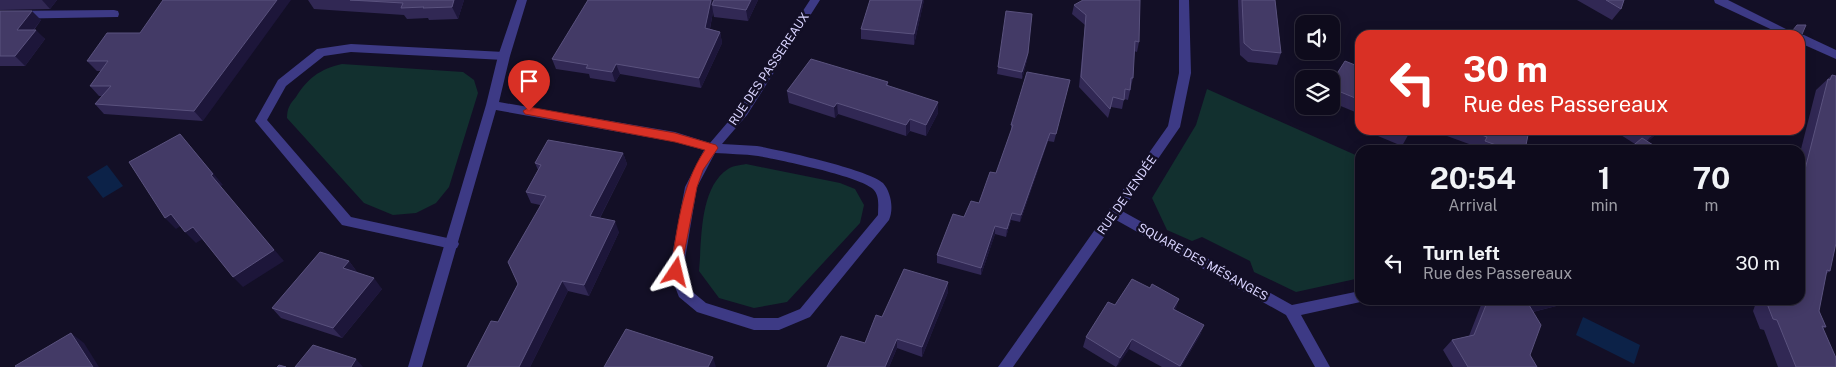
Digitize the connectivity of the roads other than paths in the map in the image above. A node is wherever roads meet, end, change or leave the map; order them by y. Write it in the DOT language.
graph roads {
  1 [pos="522,0"];
  2 [pos="815,0"];
  3 [pos="1184,0"];
  4 [pos="1718,0"];
  5 [pos="114,14"];
  6 [pos="0,15"];
  7 [pos="1782,30"];
  8 [pos="1805,40"];
  9 [pos="1836,55"];
  10 [pos="504,56"];
  11 [pos="492,105"];
  12 [pos="712,148"];
  13 [pos="1114,212"];
  14 [pos="452,244"];
  15 [pos="1355,298"];
  16 [pos="1292,311"];
  17 [pos="415,367"];
  18 [pos="1005,367"];
  19 [pos="1322,367"];
  1 -- 10 [label="street"];
  2 -- 12 [label="street, RUE DES PASSEREAUX"];
  3 -- 13 [label="street, RUE DE VENDÉE"];
  4 -- 7 [label="street"];
  5 -- 6 [label="street"];
  8 -- 9 [label="street"];
  10 -- 11 [label="street"];
  10 -- 14 [label="street"];
  11 -- 12 [label="street"];
  11 -- 14 [label="street"];
  12 -- 12 [label="street, RUE DES PASSEREAUX"];
  13 -- 16 [label="street, SQUARE DES MÉSANGES"];
  13 -- 18 [label="street, RUE DE VENDÉE"];
  14 -- 17 [label="street"];
  15 -- 16 [label="street"];
  16 -- 19 [label="street"];
}
